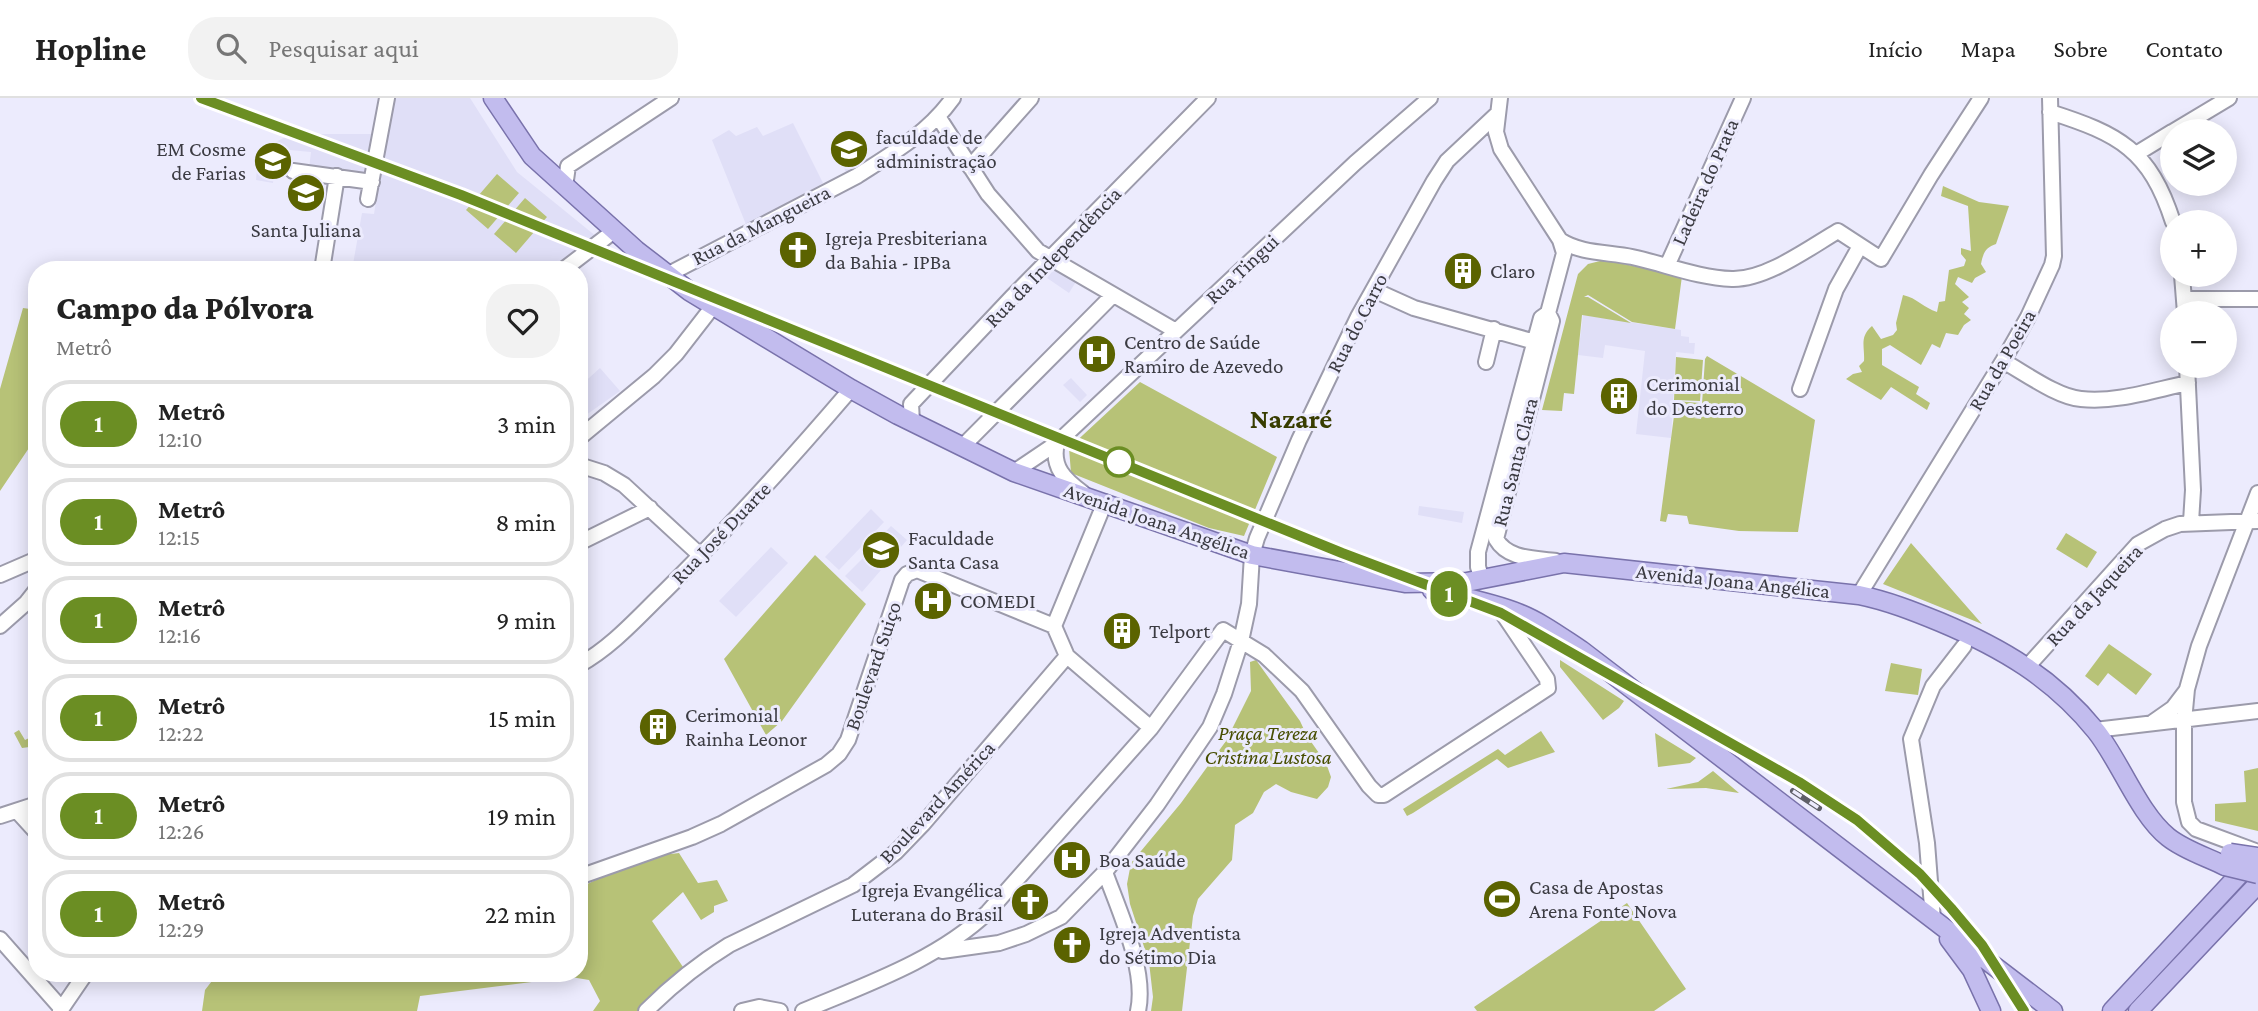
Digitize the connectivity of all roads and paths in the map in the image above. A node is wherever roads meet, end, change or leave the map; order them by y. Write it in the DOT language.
graph roads {
  1 [pos="387,98"];
  2 [pos="493,98"];
  3 [pos="671,98"];
  4 [pos="953,98"];
  5 [pos="1031,98"];
  6 [pos="1208,98"];
  7 [pos="1430,98"];
  8 [pos="1497,98"];
  9 [pos="1743,98"];
  10 [pos="1981,98"];
  11 [pos="2229,98"];
  12 [pos="2050,105"];
  13 [pos="1497,114"];
  14 [pos="939,118"];
  15 [pos="2194,119"];
  16 [pos="1470,140"];
  17 [pos="2160,140"];
  18 [pos="1501,149"];
  19 [pos="2136,154"];
  20 [pos="970,167"];
  21 [pos="293,171"];
  22 [pos="337,176"];
  23 [pos="372,182"];
  24 [pos="565,187"];
  25 [pos="368,198"];
  26 [pos="2169,210"];
  27 [pos="614,231"];
  28 [pos="1560,240"];
  29 [pos="1860,246"];
  30 [pos="1579,249"];
  31 [pos="1051,259"];
  32 [pos="1562,260"];
  33 [pos="323,261"];
  34 [pos="575,261"];
  35 [pos="1667,266"];
  36 [pos="667,275"];
  37 [pos="1374,290"];
  38 [pos="1113,295"];
  39 [pos="2258,299"];
  40 [pos="2237,301"];
  41 [pos="714,305"];
  42 [pos="1548,313"];
  43 [pos="1494,329"];
  44 [pos="1176,331"];
  45 [pos="1535,342"];
  46 [pos="2003,361"];
  47 [pos="1486,362"];
  48 [pos="2188,378"];
  49 [pos="2188,383"];
  50 [pos="851,389"];
  51 [pos="1800,389"];
  52 [pos="912,422"];
  53 [pos="588,431"];
  54 [pos="1057,443"];
  55 [pos="963,446"];
  56 [pos="588,468"];
  57 [pos="1014,472"];
  58 [pos="2258,494"];
  59 [pos="1085,495"];
  60 [pos="1105,502"];
  61 [pos="650,508"];
  62 [pos="2253,521"];
  63 [pos="2191,522"];
  64 [pos="588,539"];
  65 [pos="1252,555"];
  66 [pos="701,556"];
  67 [pos="1564,562"];
  68 [pos="28,563"];
  69 [pos="0,575"];
  70 [pos="1482,579"];
  71 [pos="1405,583"];
  72 [pos="1859,595"];
  73 [pos="28,600"];
  74 [pos="1497,605"];
  75 [pos="0,626"];
  76 [pos="1054,626"];
  77 [pos="1241,641"];
  78 [pos="1964,646"];
  79 [pos="1067,656"];
  80 [pos="588,660"];
  81 [pos="2027,667"];
  82 [pos="2187,689"];
  83 [pos="2258,711"];
  84 [pos="2184,720"];
  85 [pos="2149,724"];
  86 [pos="1151,728"];
  87 [pos="2095,730"];
  88 [pos="28,807"];
  89 [pos="17,811"];
  90 [pos="0,816"];
  91 [pos="28,823"];
  92 [pos="2258,854"];
  93 [pos="2228,859"];
  94 [pos="1105,872"];
  95 [pos="588,874"];
  96 [pos="2258,874"];
  97 [pos="2258,884"];
  98 [pos="1933,920"];
  99 [pos="0,939"];
  100 [pos="935,952"];
  101 [pos="28,972"];
  102 [pos="37,982"];
  103 [pos="80,982"];
  104 [pos="2141,1008"];
  105 [pos="61,1010"];
  106 [pos="646,1011"];
  107 [pos="742,1011"];
  108 [pos="780,1011"];
  109 [pos="803,1011"];
  110 [pos="1138,1011"];
  111 [pos="1991,1011"];
  112 [pos="2053,1011"];
  113 [pos="2112,1011"];
  1 -- 23 [label="street"];
  2 -- 24 [label="main road, Avenida Joana Angélica"];
  3 -- 24 [label="street"];
  4 -- 14 [label="street, Rua da Mangueira"];
  5 -- 20 [label="street"];
  6 -- 31 [label="street, Rua da Independência"];
  7 -- 44 [label="street, Rua Tingui"];
  8 -- 13 [label="street"];
  9 -- 35 [label="street, Ladeira do Prata"];
  10 -- 29 [label="street"];
  11 -- 15 [label="street"];
  12 -- 19 [label="street"];
  12 -- 46 [label="street, Rua da Poeira"];
  13 -- 16 [label="street, Rua do Carro"];
  13 -- 18 [label="street"];
  14 -- 20 [label="street"];
  14 -- 36 [label="street, Rua da Mangueira"];
  16 -- 18 [label="street"];
  16 -- 37 [label="street, Rua do Carro"];
  17 -- 19 [label="street"];
  18 -- 28 [label="street"];
  19 -- 26 [label="street"];
  20 -- 31 [label="street"];
  21 -- 22 [label="street"];
  22 -- 23 [label="street"];
  22 -- 33 [label="street"];
  23 -- 25 [label="street"];
  24 -- 27 [label="main road, Avenida Joana Angélica"];
  27 -- 34 [label="street"];
  27 -- 36 [label="main road, Avenida Joana Angélica"];
  28 -- 30 [label="street"];
  28 -- 32 [label="street, Rua Santa Clara"];
  29 -- 35 [label="street"];
  29 -- 51 [label="street"];
  30 -- 32 [label="street"];
  30 -- 35 [label="street"];
  31 -- 38 [label="street"];
  31 -- 52 [label="street, Rua da Independência"];
  32 -- 42 [label="street, Rua Santa Clara"];
  36 -- 41 [label="main road, Avenida Joana Angélica"];
  37 -- 43 [label="street"];
  37 -- 65 [label="street, Rua do Carro"];
  38 -- 44 [label="street"];
  38 -- 55 [label="street"];
  39 -- 40 [label="street"];
  41 -- 50 [label="main road, Avenida Joana Angélica"];
  41 -- 53 [label="street"];
  42 -- 45 [label="street, Rua Santa Clara"];
  42 -- 67 [label="street, Rua Santa Clara"];
  43 -- 45 [label="street"];
  43 -- 47 [label="street"];
  44 -- 54 [label="street, Rua Tingui"];
  45 -- 70 [label="street, Rua Santa Clara"];
  46 -- 49 [label="street"];
  46 -- 72 [label="street, Rua da Poeira"];
  48 -- 49 [label="street"];
  49 -- 63 [label="street"];
  50 -- 52 [label="main road, Avenida Joana Angélica"];
  50 -- 66 [label="street, Rua José Duarte"];
  52 -- 55 [label="main road, Avenida Joana Angélica"];
  54 -- 57 [label="street, Rua Tingui"];
  54 -- 59 [label="street"];
  55 -- 57 [label="main road, Avenida Joana Angélica"];
  56 -- 61 [label="street"];
  57 -- 59 [label="main road, Avenida Joana Angélica"];
  58 -- 62 [label="street"];
  59 -- 60 [label="main road, Avenida Joana Angélica"];
  60 -- 65 [label="main road, Avenida Joana Angélica"];
  60 -- 76 [label="street"];
  61 -- 64 [label="street"];
  61 -- 66 [label="street"];
  62 -- 63 [label="street, Rua da Jaqueira"];
  62 -- 82 [label="street"];
  63 -- 81 [label="street, Rua da Jaqueira"];
  65 -- 71 [label="main road, Avenida Joana Angélica"];
  65 -- 77 [label="street, Rua do Carro"];
  66 -- 80 [label="street, Rua José Duarte"];
  67 -- 70 [label="main road, Avenida Joana Angélica"];
  67 -- 72 [label="main road, Avenida Joana Angélica"];
  68 -- 69 [label="street"];
  70 -- 71 [label="main road, Avenida Joana Angélica"];
  70 -- 74 [label="main road"];
  71 -- 74 [label="main road"];
  72 -- 81 [label="main road, Avenida Joana Angélica"];
  73 -- 75 [label="street"];
  74 -- 77 [label="street"];
  74 -- 98 [label="main road"];
  76 -- 79 [label="street"];
  76 -- 95 [label="street, Boulevard Suiço"];
  77 -- 86 [label="street"];
  77 -- 94 [label="street, Rua do Carro"];
  78 -- 98 [label="street"];
  79 -- 86 [label="street"];
  79 -- 106 [label="street, Boulevard América"];
  81 -- 87 [label="main road, Avenida Joana Angélica"];
  82 -- 84 [label="street"];
  82 -- 85 [label="street"];
  83 -- 84 [label="street"];
  84 -- 85 [label="street"];
  84 -- 92 [label="street"];
  85 -- 87 [label="street"];
  86 -- 100 [label="street"];
  87 -- 93 [label="main road, Avenida Joana Angélica"];
  88 -- 89 [label="street"];
  89 -- 90 [label="street"];
  89 -- 91 [label="street"];
  92 -- 93 [label="main road, Avenida Joana Angélica, bridge"];
  92 -- 113 [label="main road"];
  93 -- 96 [label="main road, Avenida Joana Angélica, bridge"];
  94 -- 100 [label="street, Rua do Carro"];
  94 -- 110 [label="street"];
  97 -- 104 [label="main road"];
  98 -- 111 [label="main road"];
  98 -- 112 [label="main road"];
  99 -- 101 [label="street"];
  100 -- 109 [label="street"];
  102 -- 105 [label="street"];
  103 -- 105 [label="street"];
  107 -- 108 [label="street"];
}
